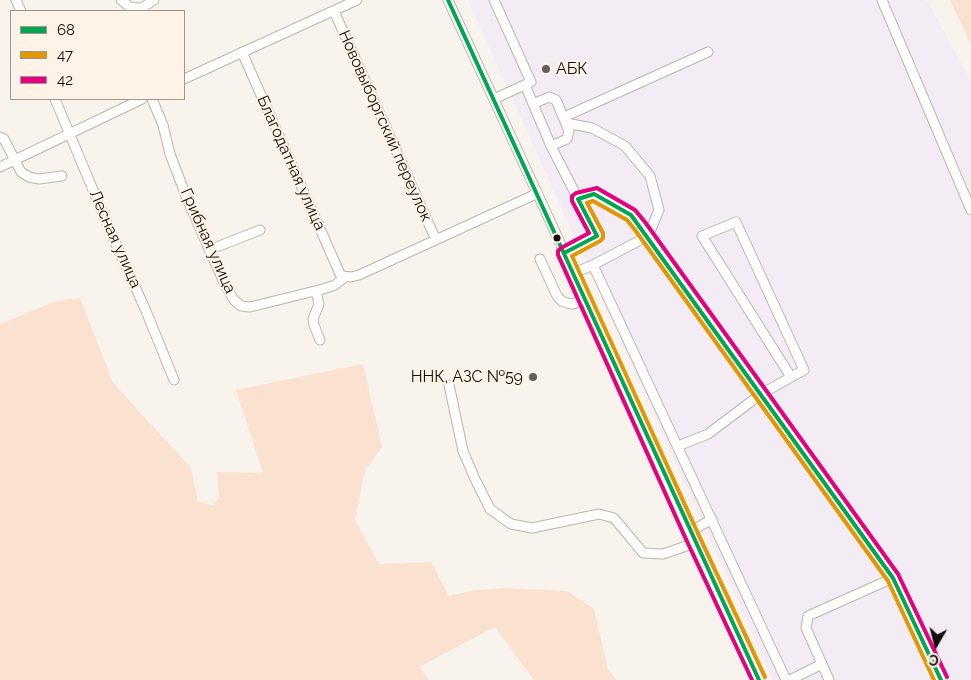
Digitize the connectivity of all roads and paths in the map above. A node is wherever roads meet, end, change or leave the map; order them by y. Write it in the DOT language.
graph roads {
  1 [pos="121,0"];
  2 [pos="154,0"];
  3 [pos="356,0"];
  4 [pos="448,0"];
  5 [pos="494,0"];
  6 [pos="882,0"];
  7 [pos="334,11"];
  8 [pos="242,52"];
  9 [pos="708,52"];
  10 [pos="185,79"];
  11 [pos="525,85"];
  12 [pos="494,98"];
  13 [pos="56,100"];
  14 [pos="140,100"];
  15 [pos="152,100"];
  16 [pos="533,104"];
  17 [pos="565,120"];
  18 [pos="69,133"];
  19 [pos="0,137"];
  20 [pos="551,146"];
  21 [pos="15,160"];
  22 [pos="0,167"];
  23 [pos="62,176"];
  24 [pos="536,194"];
  25 [pos="578,199"];
  26 [pos="971,210"];
  27 [pos="260,230"];
  28 [pos="648,236"];
  29 [pos="436,240"];
  30 [pos="209,250"];
  31 [pos="564,253"];
  32 [pos="540,259"];
  33 [pos="593,265"];
  34 [pos="574,274"];
  35 [pos="343,275"];
  36 [pos="316,291"];
  37 [pos="585,298"];
  38 [pos="320,340"];
  39 [pos="790,377"];
  40 [pos="174,380"];
  41 [pos="449,385"];
  42 [pos="761,394"];
  43 [pos="678,446"];
  44 [pos="712,519"];
  45 [pos="690,532"];
  46 [pos="695,543"];
  47 [pos="893,578"];
  48 [pos="822,664"];
  49 [pos="759,680"];
  50 [pos="786,680"];
  51 [pos="790,680"];
  52 [pos="829,680"];
  53 [pos="941,680"];
  1 -- 2 [label="street"];
  3 -- 7 [label="street"];
  4 -- 12 [label="street"];
  5 -- 11 [label="street"];
  6 -- 26 [label="street"];
  7 -- 8 [label="street"];
  7 -- 29 [label="street, Нововыборгский переулок"];
  8 -- 10 [label="street"];
  8 -- 35 [label="street, Благодатная улица"];
  9 -- 17 [label="street"];
  11 -- 12 [label="street"];
  11 -- 16 [label="street"];
  12 -- 24 [label="street"];
  13 -- 18 [label="street, Лесная улица"];
  14 -- 18 [label="street"];
  15 -- 30 [label="street, Грибная улица"];
  16 -- 17 [label="street"];
  16 -- 20 [label="street"];
  17 -- 20 [label="street"];
  17 -- 28 [label="street"];
  18 -- 21 [label="street"];
  18 -- 40 [label="street, Лесная улица"];
  19 -- 21 [label="street"];
  20 -- 25 [label="street"];
  21 -- 22 [label="street"];
  21 -- 23 [label="street"];
  24 -- 29 [label="street, Грибная улица"];
  24 -- 31 [label="street"];
  25 -- 28 [label="street"];
  25 -- 31 [label="street"];
  27 -- 30 [label="street"];
  28 -- 33 [label="street"];
  28 -- 42 [label="street"];
  29 -- 35 [label="street, Грибная улица"];
  30 -- 36 [label="street, Грибная улица"];
  31 -- 34 [label="street"];
  32 -- 37 [label="street"];
  33 -- 34 [label="street"];
  33 -- 43 [label="street"];
  34 -- 37 [label="street"];
  35 -- 36 [label="street, Грибная улица"];
  36 -- 38 [label="street"];
  37 -- 45 [label="street"];
  39 -- 39 [label="street"];
  39 -- 42 [label="street"];
  41 -- 46 [label="street"];
  42 -- 43 [label="street"];
  42 -- 47 [label="street"];
  43 -- 44 [label="street"];
  44 -- 45 [label="street"];
  44 -- 50 [label="street"];
  45 -- 46 [label="street"];
  46 -- 49 [label="street"];
  47 -- 48 [label="street"];
  47 -- 53 [label="street"];
  48 -- 51 [label="street"];
  48 -- 52 [label="street"];
}
